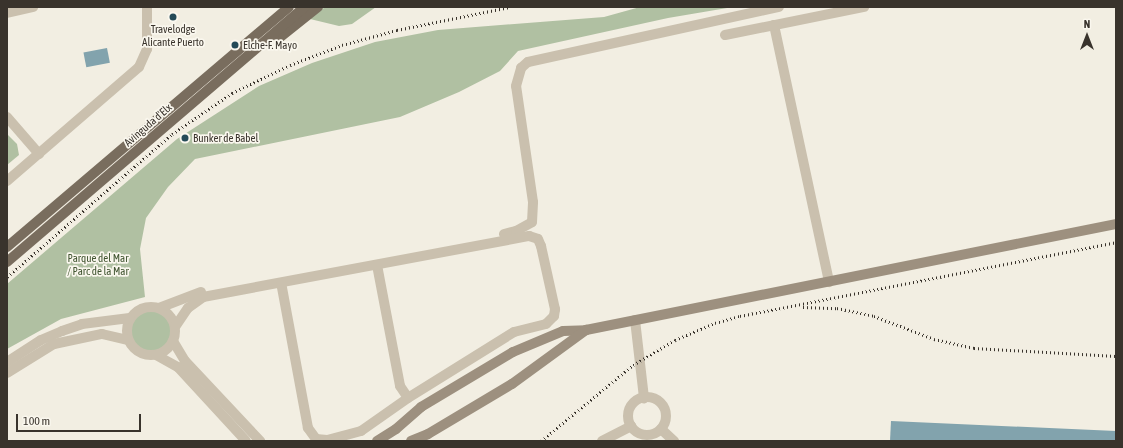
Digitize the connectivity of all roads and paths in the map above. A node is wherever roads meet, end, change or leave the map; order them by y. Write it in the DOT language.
graph roads {
  1 [pos="33,7"];
  2 [pos="147,7"];
  3 [pos="289,7"];
  4 [pos="305,7"];
  5 [pos="318,7"];
  6 [pos="779,7"];
  7 [pos="864,7"];
  8 [pos="7,13"];
  9 [pos="774,25"];
  10 [pos="725,35"];
  11 [pos="214,84"];
  12 [pos="7,117"];
  13 [pos="39,154"];
  14 [pos="7,181"];
  15 [pos="1116,224"];
  16 [pos="7,247"];
  17 [pos="7,262"];
  18 [pos="377,265"];
  19 [pos="829,282"];
  20 [pos="281,283"];
  21 [pos="192,296"];
  22 [pos="203,297"];
  23 [pos="159,308"];
  24 [pos="130,318"];
  25 [pos="635,320"];
  26 [pos="175,327"];
  27 [pos="586,330"];
  28 [pos="128,340"];
  29 [pos="173,341"];
  30 [pos="156,355"];
  31 [pos="7,362"];
  32 [pos="7,373"];
  33 [pos="408,398"];
  34 [pos="644,398"];
  35 [pos="631,426"];
  36 [pos="661,429"];
  37 [pos="246,441"];
  38 [pos="260,441"];
  39 [pos="377,441"];
  40 [pos="411,441"];
  41 [pos="602,441"];
  42 [pos="674,441"];
  1 -- 8 [label="street"];
  2 -- 13 [label="street"];
  3 -- 16 [label="main road, Avinguda d'Elx"];
  4 -- 11 [label="main road, Avinguda d'Elx"];
  5 -- 11 [label="main road"];
  6 -- 21 [label="street"];
  7 -- 9 [label="street"];
  9 -- 10 [label="street"];
  9 -- 19 [label="street"];
  11 -- 17 [label="main road, Avinguda d'Elx"];
  12 -- 13 [label="street"];
  13 -- 14 [label="street"];
  15 -- 19 [label="street"];
  18 -- 20 [label="street"];
  18 -- 33 [label="street"];
  18 -- 33 [label="street"];
  19 -- 25 [label="street"];
  20 -- 22 [label="street"];
  20 -- 33 [label="street"];
  21 -- 22 [label="street"];
  21 -- 23 [label="street"];
  22 -- 26 [label="street"];
  23 -- 24 [label="street"];
  23 -- 26 [label="street"];
  24 -- 28 [label="street"];
  24 -- 31 [label="street"];
  25 -- 27 [label="street"];
  25 -- 34 [label="street"];
  26 -- 29 [label="street"];
  27 -- 39 [label="street"];
  27 -- 40 [label="street"];
  28 -- 30 [label="street"];
  28 -- 32 [label="street"];
  29 -- 30 [label="street"];
  29 -- 38 [label="street"];
  30 -- 37 [label="street"];
  34 -- 35 [label="street"];
  34 -- 36 [label="street"];
  35 -- 36 [label="street"];
  35 -- 41 [label="street"];
  36 -- 42 [label="street"];
}
